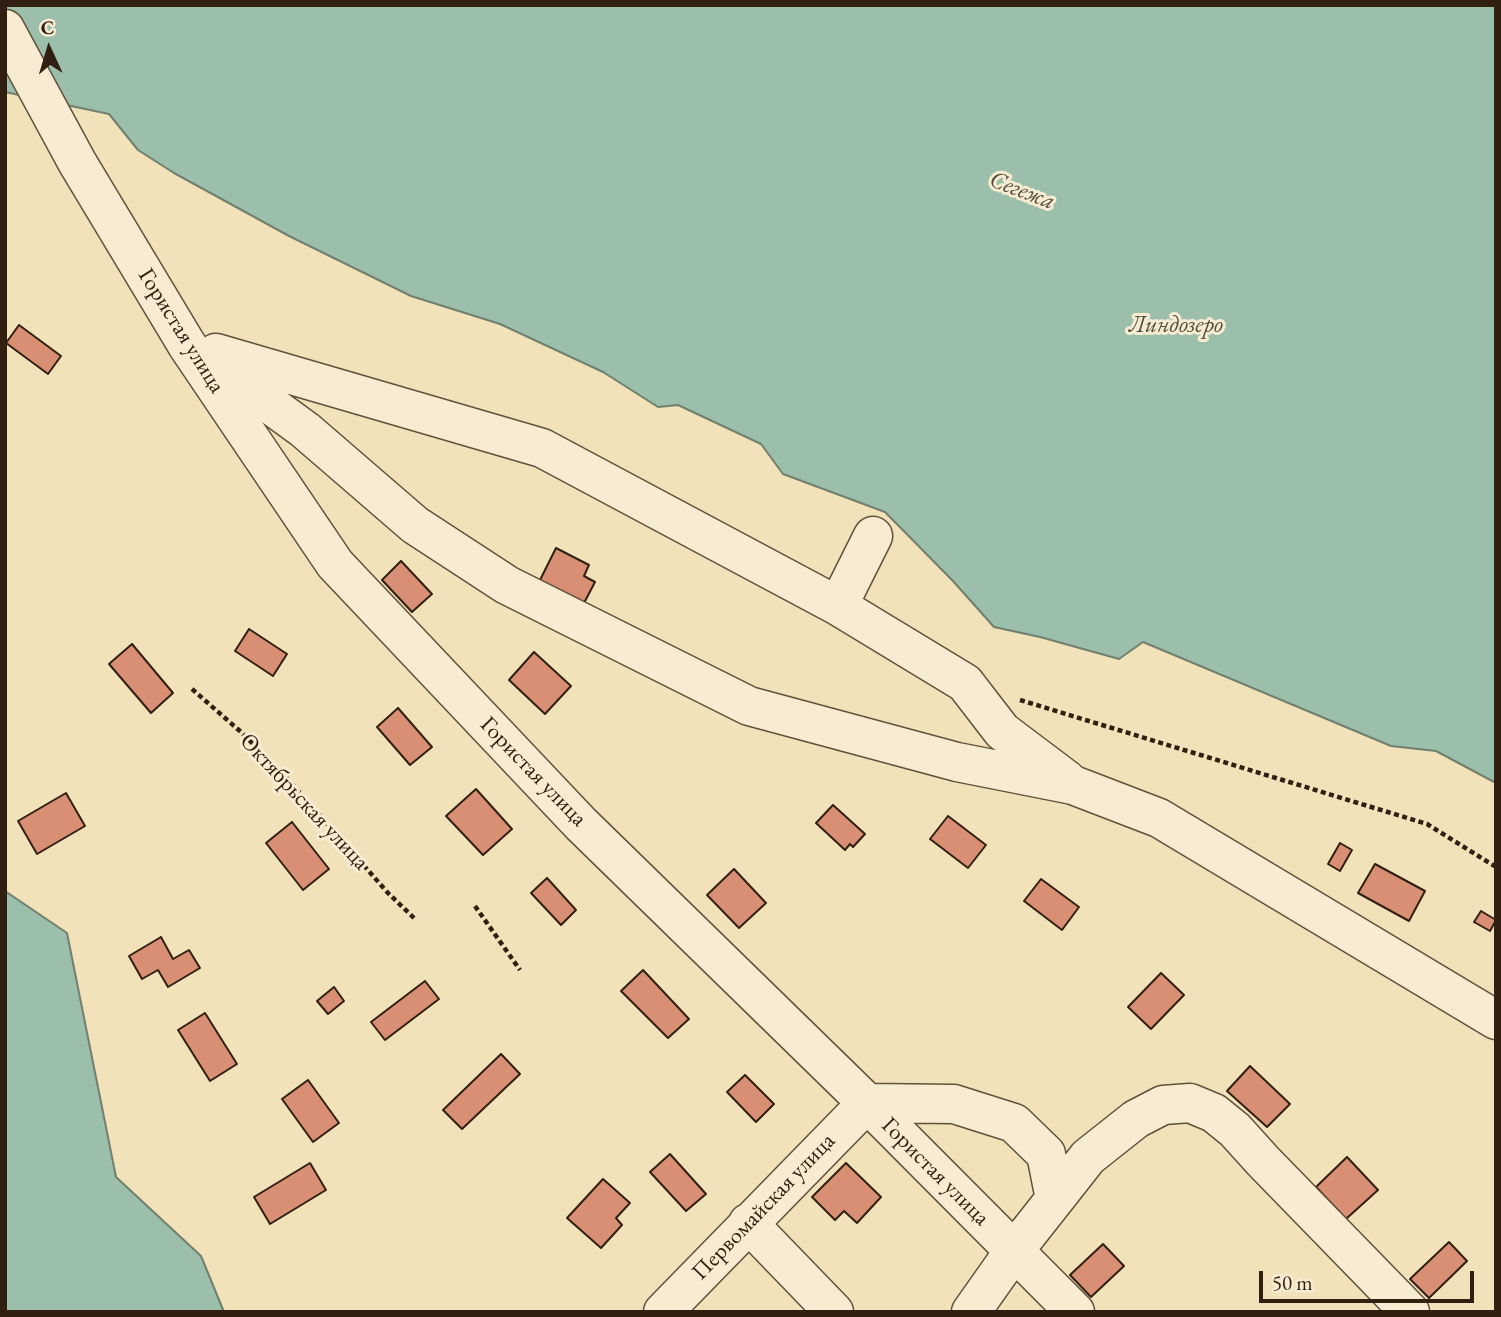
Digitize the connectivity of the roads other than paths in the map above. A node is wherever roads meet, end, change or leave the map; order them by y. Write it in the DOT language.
graph roads {
  1 [pos="5,29"];
  2 [pos="187,345"];
  3 [pos="873,536"];
  4 [pos="838,606"];
  5 [pos="1010,715"];
  6 [pos="957,762"];
  7 [pos="1073,785"];
  8 [pos="1496,1020"];
  9 [pos="867,1103"];
  10 [pos="1055,1199"];
  11 [pos="748,1223"];
  12 [pos="1014,1251"];
  13 [pos="663,1312"];
  14 [pos="834,1312"];
  15 [pos="971,1312"];
  16 [pos="1076,1312"];
  17 [pos="1410,1312"];
  1 -- 2 [label="street, Гористая улица"];
  2 -- 4 [label="street"];
  2 -- 6 [label="street"];
  2 -- 9 [label="street, Гористая улица"];
  3 -- 4 [label="street"];
  4 -- 5 [label="street"];
  5 -- 6 [label="street"];
  5 -- 7 [label="street"];
  6 -- 7 [label="street"];
  7 -- 8 [label="street"];
  9 -- 10 [label="street"];
  9 -- 11 [label="street, Первомайская улица"];
  9 -- 12 [label="street, Гористая улица"];
  10 -- 12 [label="street"];
  10 -- 17 [label="street"];
  11 -- 13 [label="street, Первомайская улица"];
  11 -- 14 [label="street"];
  12 -- 15 [label="street"];
  12 -- 16 [label="street, Гористая улица"];
}
